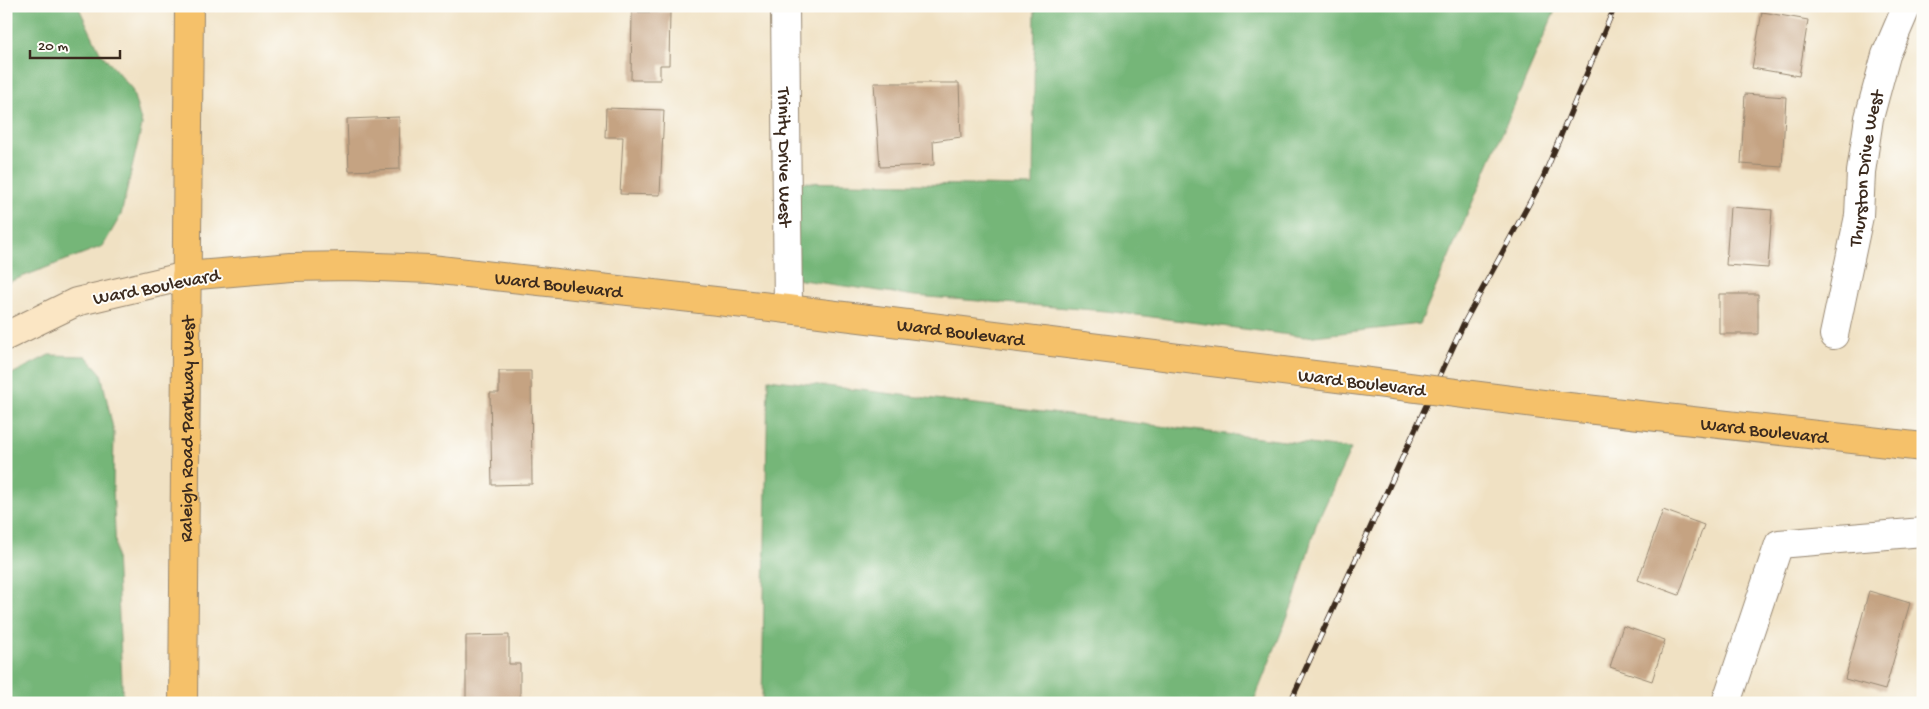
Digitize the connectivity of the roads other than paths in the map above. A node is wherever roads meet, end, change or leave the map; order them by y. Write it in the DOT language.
graph roads {
  1 [pos="189,6"];
  2 [pos="785,6"];
  3 [pos="1907,6"];
  4 [pos="186,276"];
  5 [pos="788,309"];
  6 [pos="1834,335"];
  7 [pos="6,336"];
  8 [pos="1923,447"];
  9 [pos="1923,532"];
  10 [pos="182,703"];
  11 [pos="1726,703"];
  1 -- 4 [label="main road, Raleigh Road Parkway West"];
  2 -- 5 [label="street, Trinity Drive West"];
  3 -- 6 [label="street, Thurston Drive West"];
  4 -- 5 [label="main road, Ward Boulevard"];
  4 -- 7 [label="main road, Ward Boulevard"];
  4 -- 10 [label="main road, Raleigh Road Parkway West"];
  5 -- 8 [label="main road, Ward Boulevard, bridge"];
  9 -- 11 [label="street"];
}
